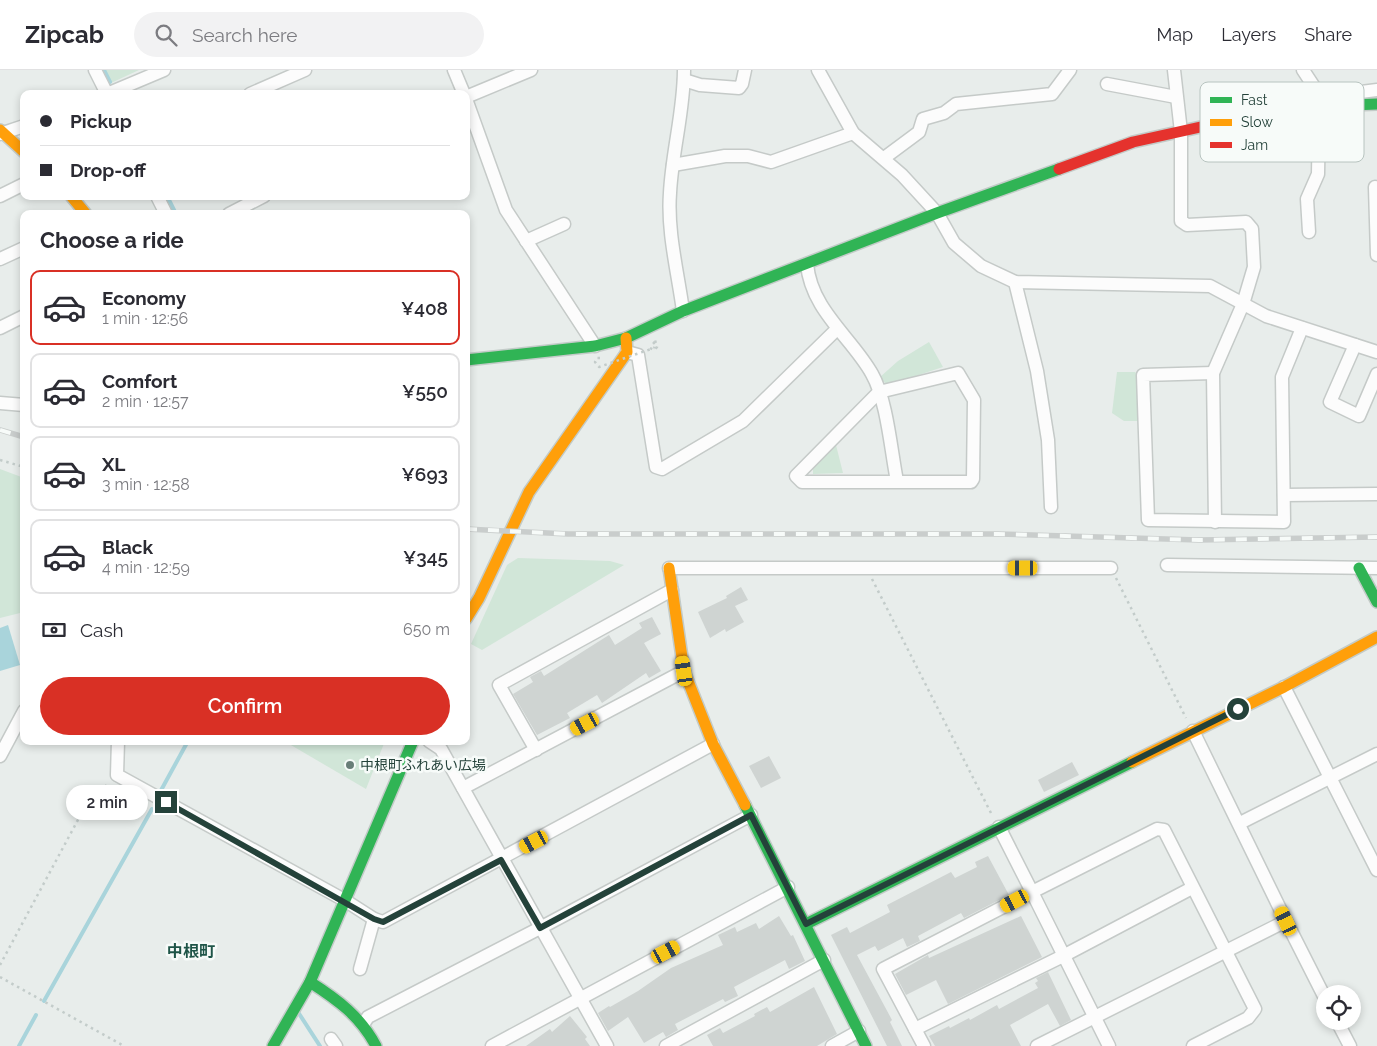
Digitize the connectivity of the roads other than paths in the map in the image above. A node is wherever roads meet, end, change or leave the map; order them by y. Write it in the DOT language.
graph roads {
  1 [pos="95,70"];
  2 [pos="164,70"];
  3 [pos="305,70"];
  4 [pos="454,70"];
  5 [pos="531,70"];
  6 [pos="745,70"];
  7 [pos="819,70"];
  8 [pos="1070,70"];
  9 [pos="1174,70"];
  10 [pos="1303,70"];
  11 [pos="684,75"];
  12 [pos="1309,82"];
  13 [pos="1107,84"];
  14 [pos="105,90"];
  15 [pos="116,90"];
  16 [pos="259,90"];
  17 [pos="462,90"];
  18 [pos="1377,90"];
  19 [pos="1364,93"];
  20 [pos="470,96"];
  21 [pos="1176,97"];
  22 [pos="1364,104"];
  23 [pos="1377,104"];
  24 [pos="470,109"];
  25 [pos="20,127"];
  26 [pos="1200,127"];
  27 [pos="1181,132"];
  28 [pos="1,133"];
  29 [pos="853,133"];
  30 [pos="20,149"];
  31 [pos="884,158"];
  32 [pos="1318,162"];
  33 [pos="673,165"];
  34 [pos="20,186"];
  35 [pos="1375,187"];
  36 [pos="0,196"];
  37 [pos="74,200"];
  38 [pos="256,200"];
  39 [pos="83,210"];
  40 [pos="237,210"];
  41 [pos="937,213"];
  42 [pos="564,224"];
  43 [pos="1310,232"];
  44 [pos="526,241"];
  45 [pos="20,250"];
  46 [pos="1377,255"];
  47 [pos="0,260"];
  48 [pos="807,264"];
  49 [pos="1015,282"];
  50 [pos="1243,304"];
  51 [pos="683,312"];
  52 [pos="20,318"];
  53 [pos="0,328"];
  54 [pos="1302,328"];
  55 [pos="837,330"];
  56 [pos="626,338"];
  57 [pos="1354,345"];
  58 [pos="598,352"];
  59 [pos="627,352"];
  60 [pos="1377,352"];
  61 [pos="470,360"];
  62 [pos="1213,373"];
  63 [pos="1377,374"];
  64 [pos="879,392"];
  65 [pos="0,403"];
  66 [pos="20,406"];
  67 [pos="897,481"];
  68 [pos="1377,494"];
  69 [pos="1284,495"];
  70 [pos="1051,507"];
  71 [pos="1215,522"];
  72 [pos="1168,565"];
  73 [pos="670,568"];
  74 [pos="1111,568"];
  75 [pos="1359,568"];
  76 [pos="1377,568"];
  77 [pos="672,590"];
  78 [pos="1377,602"];
  79 [pos="470,613"];
  80 [pos="1377,637"];
  81 [pos="684,671"];
  82 [pos="1284,687"];
  83 [pos="20,718"];
  84 [pos="1193,731"];
  85 [pos="714,744"];
  86 [pos="118,745"];
  87 [pos="411,745"];
  88 [pos="435,745"];
  89 [pos="536,750"];
  90 [pos="1377,754"];
  91 [pos="0,756"];
  92 [pos="1330,777"];
  93 [pos="463,788"];
  94 [pos="751,815"];
  95 [pos="1240,823"];
  96 [pos="999,827"];
  97 [pos="501,860"];
  98 [pos="1377,870"];
  99 [pos="788,887"];
  100 [pos="1192,888"];
  101 [pos="1032,892"];
  102 [pos="346,901"];
  103 [pos="374,919"];
  104 [pos="1286,921"];
  105 [pos="806,924"];
  106 [pos="540,928"];
  107 [pos="1226,952"];
  108 [pos="1063,956"];
  109 [pos="824,960"];
  110 [pos="360,969"];
  111 [pos="310,982"];
  112 [pos="1318,985"];
  113 [pos="579,998"];
  114 [pos="1095,1018"];
  115 [pos="364,1023"];
  116 [pos="915,1028"];
  117 [pos="1342,1030"];
  118 [pos="859,1031"];
  119 [pos="273,1046"];
  120 [pos="376,1046"];
  121 [pos="492,1046"];
  122 [pos="607,1046"];
  123 [pos="666,1046"];
  124 [pos="832,1046"];
  125 [pos="866,1046"];
  126 [pos="924,1046"];
  127 [pos="1037,1046"];
  128 [pos="1109,1046"];
  129 [pos="1193,1046"];
  130 [pos="1350,1046"];
  1 -- 14 [label="street"];
  2 -- 15 [label="street"];
  3 -- 16 [label="street"];
  4 -- 17 [label="street"];
  5 -- 20 [label="street"];
  6 -- 11 [label="street"];
  7 -- 29 [label="street"];
  8 -- 31 [label="street"];
  9 -- 21 [label="street"];
  10 -- 12 [label="street"];
  11 -- 33 [label="street"];
  13 -- 21 [label="street"];
  18 -- 19 [label="street"];
  21 -- 27 [label="street"];
  22 -- 23 [label="street"];
  24 -- 44 [label="street"];
  25 -- 28 [label="street"];
  26 -- 27 [label="street"];
  27 -- 41 [label="street"];
  27 -- 50 [label="street"];
  28 -- 30 [label="street"];
  29 -- 31 [label="street"];
  29 -- 33 [label="street"];
  31 -- 41 [label="street"];
  32 -- 43 [label="street"];
  33 -- 51 [label="street"];
  34 -- 36 [label="street"];
  35 -- 46 [label="street"];
  37 -- 39 [label="street"];
  38 -- 40 [label="street"];
  41 -- 48 [label="street"];
  41 -- 49 [label="street"];
  42 -- 44 [label="street"];
  44 -- 58 [label="street"];
  45 -- 47 [label="street"];
  48 -- 51 [label="street"];
  48 -- 55 [label="street"];
  49 -- 50 [label="street"];
  49 -- 70 [label="street"];
  50 -- 54 [label="street"];
  50 -- 62 [label="street"];
  51 -- 56 [label="street"];
  52 -- 53 [label="street"];
  54 -- 57 [label="street"];
  54 -- 69 [label="street"];
  55 -- 59 [label="street"];
  55 -- 64 [label="street"];
  56 -- 58 [label="street"];
  56 -- 59 [label="street"];
  57 -- 60 [label="street"];
  57 -- 63 [label="street"];
  58 -- 61 [label="street"];
  59 -- 79 [label="street"];
  62 -- 71 [label="street"];
  62 -- 71 [label="street"];
  64 -- 67 [label="street"];
  64 -- 67 [label="street"];
  64 -- 67 [label="street"];
  65 -- 66 [label="street"];
  68 -- 69 [label="street"];
  69 -- 71 [label="street"];
  72 -- 75 [label="street"];
  73 -- 74 [label="street"];
  73 -- 77 [label="street"];
  75 -- 76 [label="street"];
  75 -- 78 [label="street"];
  77 -- 81 [label="street"];
  77 -- 89 [label="street"];
  80 -- 82 [label="street"];
  81 -- 85 [label="street"];
  81 -- 89 [label="street"];
  82 -- 84 [label="street"];
  82 -- 92 [label="street"];
  83 -- 91 [label="street"];
  84 -- 95 [label="street"];
  84 -- 96 [label="street"];
  85 -- 94 [label="street"];
  85 -- 97 [label="street"];
  86 -- 102 [label="street"];
  87 -- 102 [label="street"];
  88 -- 93 [label="street"];
  89 -- 93 [label="street"];
  90 -- 92 [label="street"];
  92 -- 95 [label="street"];
  92 -- 98 [label="street"];
  93 -- 97 [label="street"];
  94 -- 99 [label="street"];
  94 -- 106 [label="street"];
  95 -- 104 [label="street"];
  96 -- 101 [label="street"];
  96 -- 105 [label="street"];
  97 -- 103 [label="street"];
  97 -- 106 [label="street"];
  99 -- 105 [label="street"];
  99 -- 113 [label="street"];
  100 -- 101 [label="street"];
  100 -- 107 [label="street"];
  100 -- 108 [label="street"];
  101 -- 108 [label="street"];
  101 -- 116 [label="street"];
  102 -- 103 [label="street"];
  102 -- 111 [label="street"];
  103 -- 110 [label="street"];
  104 -- 107 [label="street"];
  104 -- 112 [label="street"];
  105 -- 109 [label="street"];
  106 -- 113 [label="street"];
  106 -- 115 [label="street"];
  107 -- 114 [label="street"];
  107 -- 129 [label="street"];
  108 -- 114 [label="street"];
  108 -- 116 [label="street"];
  109 -- 118 [label="street"];
  109 -- 123 [label="street"];
  111 -- 115 [label="street"];
  111 -- 119 [label="street"];
  113 -- 121 [label="street"];
  113 -- 122 [label="street"];
  114 -- 127 [label="street"];
  114 -- 128 [label="street"];
  115 -- 120 [label="street"];
  116 -- 126 [label="street"];
  117 -- 130 [label="street"];
  118 -- 124 [label="street"];
  118 -- 125 [label="street"];
}
